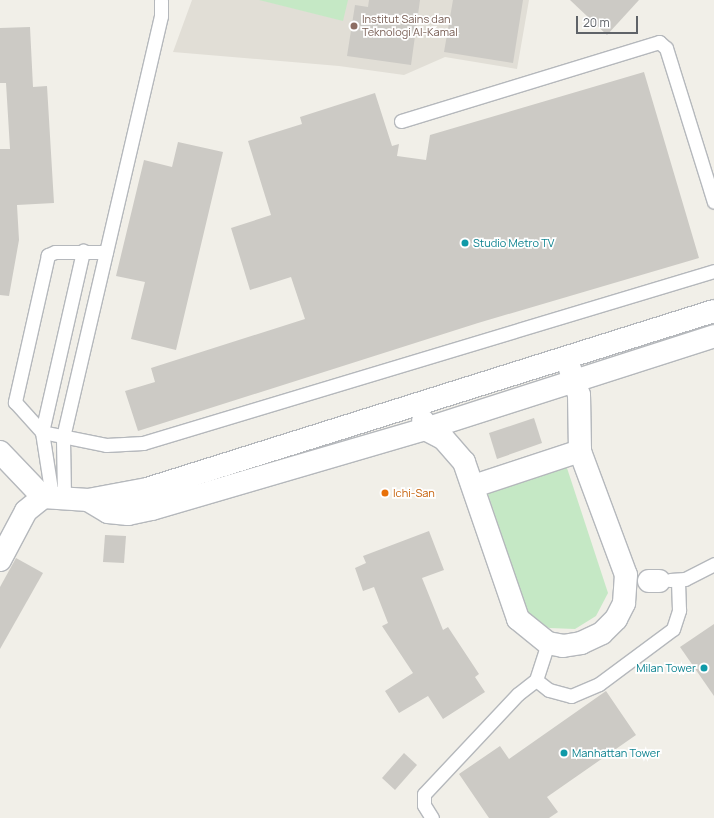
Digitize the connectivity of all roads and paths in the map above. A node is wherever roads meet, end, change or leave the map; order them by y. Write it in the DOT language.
graph roads {
  1 [pos="161,0"];
  2 [pos="401,121"];
  3 [pos="714,202"];
  4 [pos="83,251"];
  5 [pos="106,252"];
  6 [pos="714,271"];
  7 [pos="714,311"];
  8 [pos="714,336"];
  9 [pos="567,359"];
  10 [pos="575,382"];
  11 [pos="418,405"];
  12 [pos="425,429"];
  13 [pos="42,432"];
  14 [pos="63,437"];
  15 [pos="580,451"];
  16 [pos="0,452"];
  17 [pos="474,486"];
  18 [pos="53,496"];
  19 [pos="88,500"];
  20 [pos="0,560"];
  21 [pos="714,564"];
  22 [pos="626,575"];
  23 [pos="662,581"];
  24 [pos="548,643"];
  25 [pos="536,680"];
  26 [pos="432,818"];
  1 -- 5 [label="lane"];
  2 -- 3 [label="lane"];
  4 -- 5 [label="lane"];
  4 -- 13 [label="lane"];
  4 -- 13 [label="lane"];
  5 -- 14 [label="lane"];
  6 -- 14 [label="lane"];
  7 -- 9 [label="street"];
  8 -- 10 [label="street"];
  9 -- 10 [label="street"];
  9 -- 11 [label="street"];
  10 -- 12 [label="street"];
  10 -- 15 [label="street"];
  11 -- 12 [label="street"];
  11 -- 19 [label="street"];
  12 -- 17 [label="street"];
  12 -- 19 [label="street"];
  13 -- 14 [label="lane"];
  13 -- 18 [label="lane"];
  14 -- 18 [label="lane"];
  15 -- 17 [label="street"];
  15 -- 22 [label="street"];
  16 -- 18 [label="street"];
  17 -- 24 [label="street"];
  18 -- 19 [label="street"];
  18 -- 20 [label="street"];
  21 -- 23 [label="lane"];
  22 -- 23 [label="lane"];
  22 -- 24 [label="street"];
  23 -- 25 [label="lane"];
  24 -- 25 [label="lane"];
  25 -- 26 [label="lane"];
}
